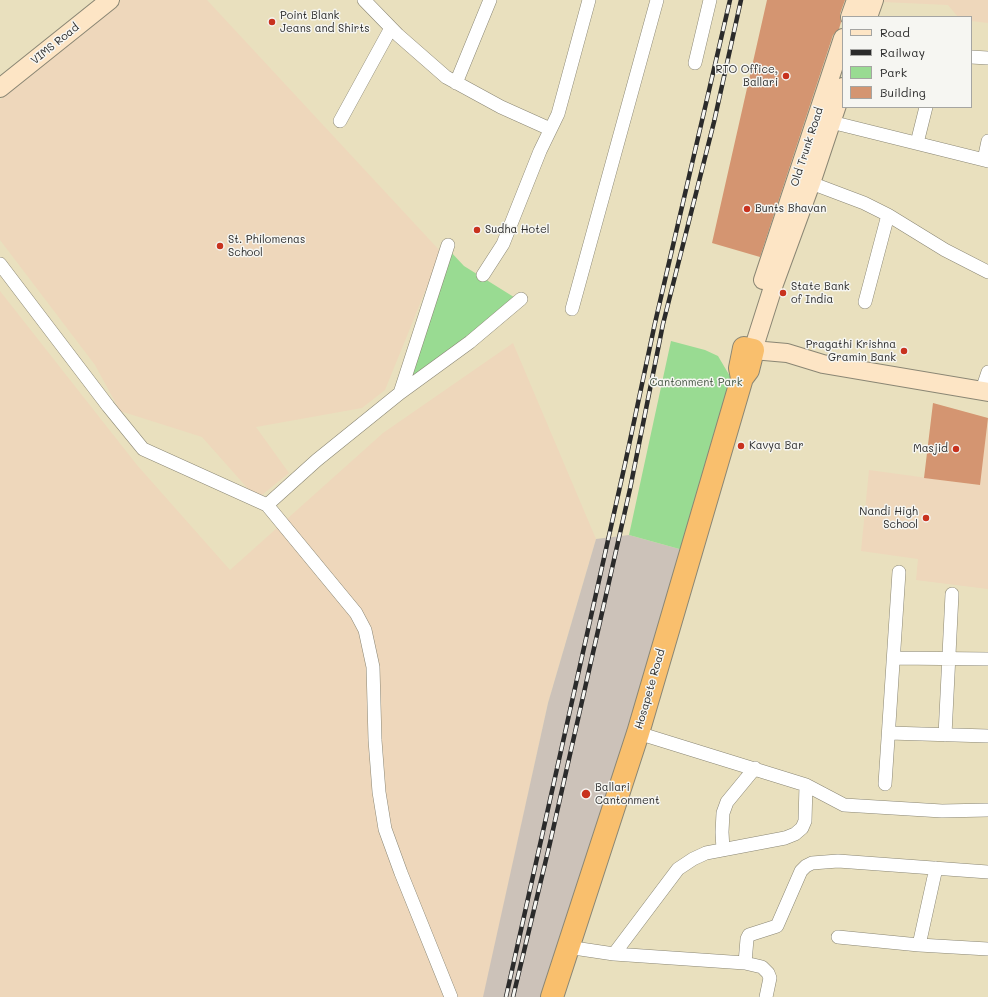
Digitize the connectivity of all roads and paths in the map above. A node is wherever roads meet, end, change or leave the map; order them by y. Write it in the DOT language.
graph roads {
  1 [pos="110,0"];
  2 [pos="364,0"];
  3 [pos="490,0"];
  4 [pos="589,0"];
  5 [pos="657,0"];
  6 [pos="710,0"];
  7 [pos="856,0"];
  8 [pos="874,0"];
  9 [pos="850,16"];
  10 [pos="868,16"];
  11 [pos="391,28"];
  12 [pos="842,41"];
  13 [pos="972,57"];
  14 [pos="988,58"];
  15 [pos="695,63"];
  16 [pos="456,83"];
  17 [pos="0,88"];
  18 [pos="842,91"];
  19 [pos="926,108"];
  20 [pos="340,121"];
  21 [pos="831,122"];
  22 [pos="550,129"];
  23 [pos="988,141"];
  24 [pos="917,143"];
  25 [pos="986,160"];
  26 [pos="811,183"];
  27 [pos="888,215"];
  28 [pos="448,245"];
  29 [pos="0,264"];
  30 [pos="988,272"];
  31 [pos="483,275"];
  32 [pos="521,298"];
  33 [pos="865,302"];
  34 [pos="572,309"];
  35 [pos="748,349"];
  36 [pos="988,372"];
  37 [pos="985,391"];
  38 [pos="400,393"];
  39 [pos="267,505"];
  40 [pos="899,572"];
  41 [pos="952,594"];
  42 [pos="894,658"];
  43 [pos="949,659"];
  44 [pos="988,659"];
  45 [pos="638,733"];
  46 [pos="889,733"];
  47 [pos="945,735"];
  48 [pos="988,736"];
  49 [pos="755,768"];
  50 [pos="885,784"];
  51 [pos="806,785"];
  52 [pos="988,810"];
  53 [pos="723,850"];
  54 [pos="936,868"];
  55 [pos="988,872"];
  56 [pos="838,937"];
  57 [pos="919,945"];
  58 [pos="567,947"];
  59 [pos="988,948"];
  60 [pos="614,954"];
  61 [pos="745,963"];
  62 [pos="451,997"];
  63 [pos="552,997"];
  64 [pos="766,997"];
  1 -- 17 [label="street, VIMS Road"];
  2 -- 11 [label="street"];
  3 -- 16 [label="street"];
  4 -- 22 [label="street"];
  5 -- 34 [label="street"];
  6 -- 15 [label="street"];
  7 -- 9 [label="street"];
  8 -- 10 [label="street"];
  11 -- 16 [label="street"];
  11 -- 20 [label="street"];
  12 -- 35 [label="street, Old Trunk Road"];
  13 -- 14 [label="street"];
  16 -- 22 [label="street"];
  18 -- 21 [label="street, Old Trunk Road"];
  19 -- 24 [label="street"];
  21 -- 24 [label="street"];
  21 -- 26 [label="street, Old Trunk Road"];
  22 -- 31 [label="street"];
  23 -- 25 [label="street"];
  24 -- 25 [label="street"];
  26 -- 27 [label="street"];
  26 -- 35 [label="street, Old Trunk Road"];
  27 -- 30 [label="street"];
  27 -- 33 [label="street"];
  28 -- 38 [label="street"];
  29 -- 39 [label="street"];
  32 -- 38 [label="street"];
  35 -- 37 [label="street"];
  35 -- 45 [label="highway, Hosapete Road"];
  36 -- 37 [label="street"];
  38 -- 39 [label="street"];
  39 -- 62 [label="street"];
  40 -- 42 [label="street"];
  41 -- 43 [label="street"];
  42 -- 43 [label="street"];
  42 -- 46 [label="street"];
  43 -- 44 [label="street"];
  43 -- 47 [label="street"];
  45 -- 49 [label="street"];
  45 -- 58 [label="highway, Hosapete Road"];
  46 -- 47 [label="street"];
  46 -- 50 [label="street"];
  47 -- 48 [label="street"];
  49 -- 51 [label="street"];
  49 -- 53 [label="street"];
  51 -- 52 [label="street"];
  51 -- 53 [label="street"];
  53 -- 60 [label="street"];
  54 -- 55 [label="street"];
  54 -- 57 [label="street"];
  54 -- 61 [label="street"];
  56 -- 57 [label="street"];
  57 -- 59 [label="street"];
  58 -- 60 [label="street"];
  58 -- 63 [label="highway, Hosapete Road"];
  60 -- 61 [label="street"];
  61 -- 64 [label="street"];
}
